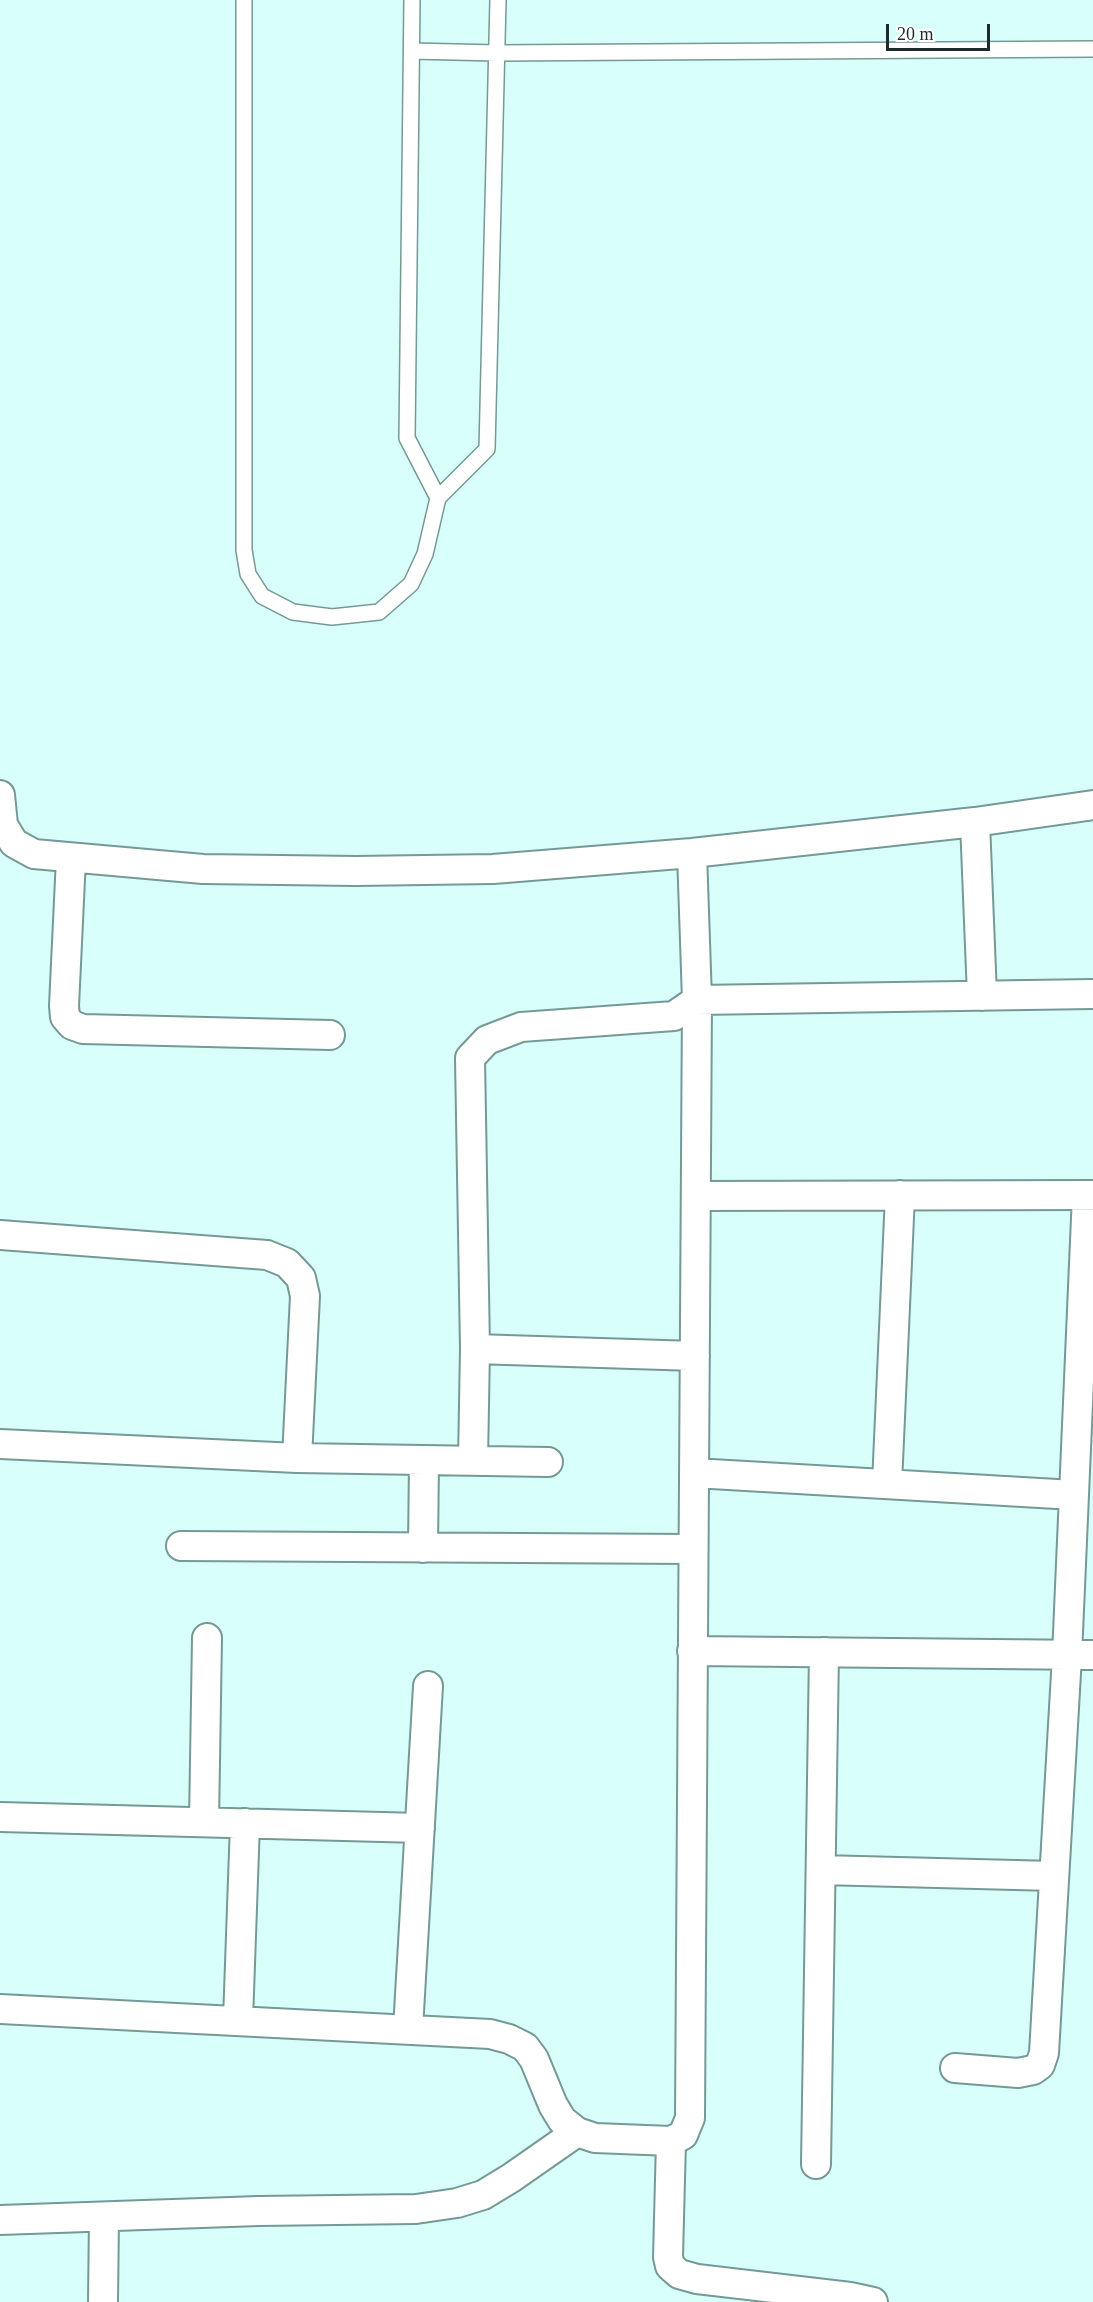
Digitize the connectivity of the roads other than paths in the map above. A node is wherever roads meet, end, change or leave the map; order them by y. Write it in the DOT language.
graph roads {
  1 [pos="244,0"];
  2 [pos="412,0"];
  3 [pos="498,0"];
  4 [pos="1093,48"];
  5 [pos="412,51"];
  6 [pos="497,53"];
  7 [pos="438,498"];
  8 [pos="0,795"];
  9 [pos="1093,805"];
  10 [pos="975,822"];
  11 [pos="7,844"];
  12 [pos="692,853"];
  13 [pos="71,858"];
  14 [pos="1093,994"];
  15 [pos="982,996"];
  16 [pos="697,1000"];
  17 [pos="330,1035"];
  18 [pos="900,1195"];
  19 [pos="1090,1195"];
  20 [pos="696,1196"];
  21 [pos="0,1236"];
  22 [pos="475,1349"];
  23 [pos="695,1356"];
  24 [pos="0,1444"];
  25 [pos="297,1458"];
  26 [pos="424,1460"];
  27 [pos="473,1461"];
  28 [pos="548,1462"];
  29 [pos="693,1473"];
  30 [pos="887,1484"];
  31 [pos="1074,1495"];
  32 [pos="181,1546"];
  33 [pos="423,1548"];
  34 [pos="693,1549"];
  35 [pos="207,1638"];
  36 [pos="692,1651"];
  37 [pos="824,1652"];
  38 [pos="1080,1655"];
  39 [pos="428,1686"];
  40 [pos="0,1817"];
  41 [pos="204,1822"];
  42 [pos="245,1823"];
  43 [pos="420,1828"];
  44 [pos="821,1870"];
  45 [pos="1054,1876"];
  46 [pos="0,2009"];
  47 [pos="238,2020"];
  48 [pos="408,2030"];
  49 [pos="955,2068"];
  50 [pos="576,2132"];
  51 [pos="671,2141"];
  52 [pos="816,2164"];
  53 [pos="104,2217"];
  54 [pos="0,2220"];
  55 [pos="103,2302"];
  56 [pos="873,2302"];
  1 -- 7 [label="lane"];
  2 -- 5 [label="lane"];
  3 -- 6 [label="lane"];
  4 -- 6 [label="lane"];
  5 -- 6 [label="lane"];
  5 -- 7 [label="lane"];
  6 -- 7 [label="lane"];
  8 -- 11 [label="street"];
  9 -- 10 [label="street"];
  10 -- 12 [label="street"];
  10 -- 15 [label="street"];
  11 -- 13 [label="street"];
  12 -- 13 [label="street"];
  12 -- 16 [label="street"];
  13 -- 17 [label="street"];
  14 -- 15 [label="street"];
  15 -- 16 [label="street"];
  16 -- 20 [label="street"];
  16 -- 22 [label="street"];
  18 -- 19 [label="street"];
  18 -- 20 [label="street"];
  18 -- 30 [label="street"];
  19 -- 31 [label="street"];
  20 -- 23 [label="street"];
  21 -- 25 [label="street"];
  22 -- 23 [label="street"];
  22 -- 27 [label="street"];
  23 -- 29 [label="street"];
  24 -- 25 [label="street"];
  25 -- 26 [label="street"];
  26 -- 27 [label="street"];
  26 -- 33 [label="street"];
  27 -- 28 [label="street"];
  29 -- 30 [label="street"];
  29 -- 34 [label="street"];
  30 -- 31 [label="street"];
  31 -- 38 [label="street"];
  32 -- 33 [label="street"];
  33 -- 34 [label="street"];
  34 -- 36 [label="street"];
  35 -- 41 [label="street"];
  36 -- 37 [label="street"];
  36 -- 51 [label="street"];
  37 -- 38 [label="street"];
  37 -- 44 [label="street"];
  38 -- 45 [label="street"];
  39 -- 43 [label="street"];
  40 -- 41 [label="street"];
  41 -- 42 [label="street"];
  42 -- 43 [label="street"];
  42 -- 47 [label="street"];
  43 -- 48 [label="street"];
  44 -- 45 [label="street"];
  44 -- 52 [label="street"];
  45 -- 49 [label="street"];
  46 -- 47 [label="street"];
  47 -- 48 [label="street"];
  48 -- 50 [label="street"];
  50 -- 51 [label="street"];
  50 -- 53 [label="street"];
  51 -- 56 [label="street"];
  53 -- 54 [label="street"];
  53 -- 55 [label="street"];
}
